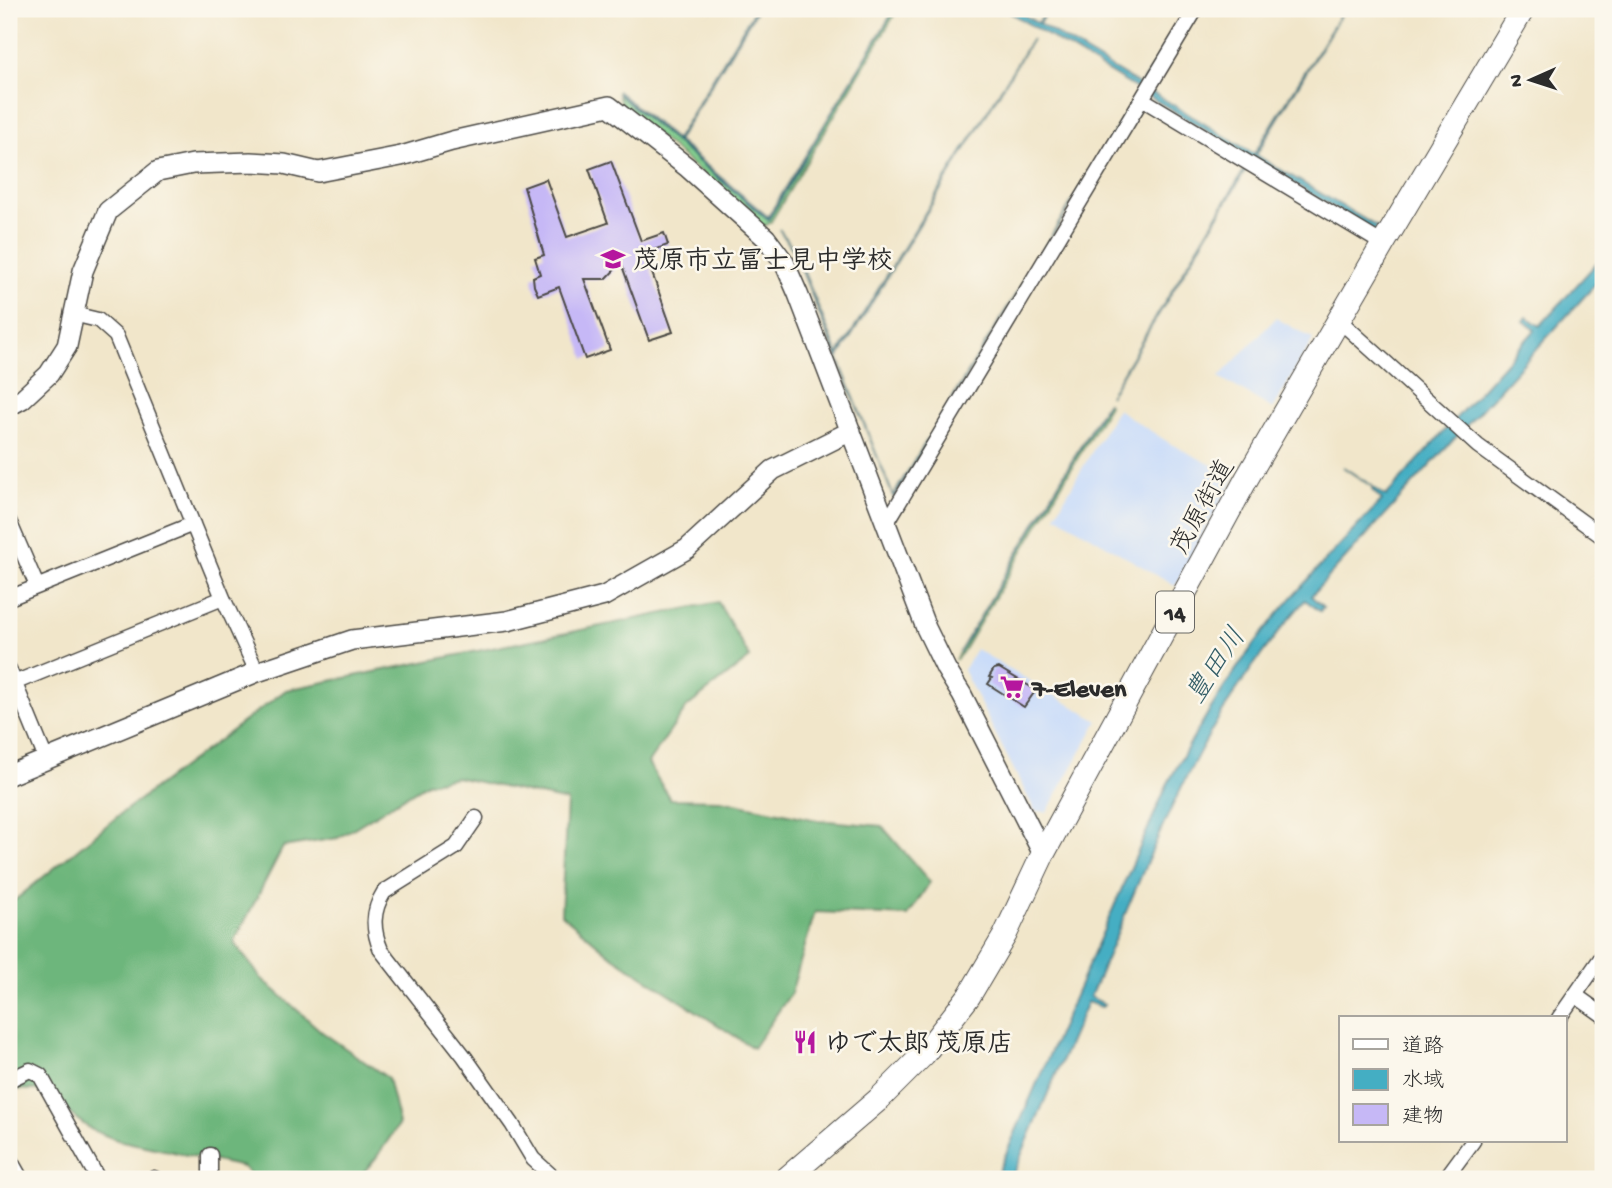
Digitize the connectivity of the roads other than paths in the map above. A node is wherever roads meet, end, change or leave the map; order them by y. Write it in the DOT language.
graph roads {
  1 [pos="1196,9"];
  2 [pos="1523,9"];
  3 [pos="1142,99"];
  4 [pos="1383,244"];
  5 [pos="73,314"];
  6 [pos="1340,321"];
  7 [pos="9,406"];
  8 [pos="850,431"];
  9 [pos="9,521"];
  10 [pos="193,524"];
  11 [pos="886,524"];
  12 [pos="1603,537"];
  13 [pos="37,586"];
  14 [pos="9,598"];
  15 [pos="223,598"];
  16 [pos="257,672"];
  17 [pos="11,679"];
  18 [pos="46,759"];
  19 [pos="9,775"];
  20 [pos="476,818"];
  21 [pos="1043,854"];
  22 [pos="1603,956"];
  23 [pos="1575,995"];
  24 [pos="1603,1015"];
  25 [pos="1560,1016"];
  26 [pos="9,1080"];
  27 [pos="1472,1142"];
  28 [pos="211,1155"];
  29 [pos="9,1158"];
  30 [pos="545,1177"];
  31 [pos="21,1179"];
  32 [pos="98,1179"];
  33 [pos="210,1179"];
  34 [pos="786,1179"];
  35 [pos="1445,1179"];
  1 -- 3 [label="street"];
  2 -- 4 [label="main road, 茂原街道 / 14"];
  3 -- 4 [label="street"];
  3 -- 11 [label="street"];
  4 -- 6 [label="main road, 茂原街道 / 14"];
  5 -- 7 [label="street"];
  5 -- 8 [label="street"];
  5 -- 10 [label="street"];
  6 -- 12 [label="street"];
  6 -- 21 [label="main road, 茂原街道 / 14"];
  8 -- 11 [label="street"];
  8 -- 16 [label="street"];
  9 -- 13 [label="street"];
  10 -- 13 [label="street"];
  10 -- 15 [label="street"];
  11 -- 21 [label="street"];
  13 -- 14 [label="street"];
  15 -- 16 [label="street"];
  15 -- 17 [label="street"];
  16 -- 18 [label="street"];
  17 -- 18 [label="street"];
  18 -- 19 [label="street"];
  20 -- 30 [label="street"];
  21 -- 34 [label="main road, 茂原街道 / 14"];
  22 -- 23 [label="street"];
  23 -- 24 [label="street"];
  23 -- 25 [label="street"];
  26 -- 32 [label="street"];
  27 -- 35 [label="street"];
  28 -- 33 [label="street"];
  29 -- 31 [label="street"];
}
